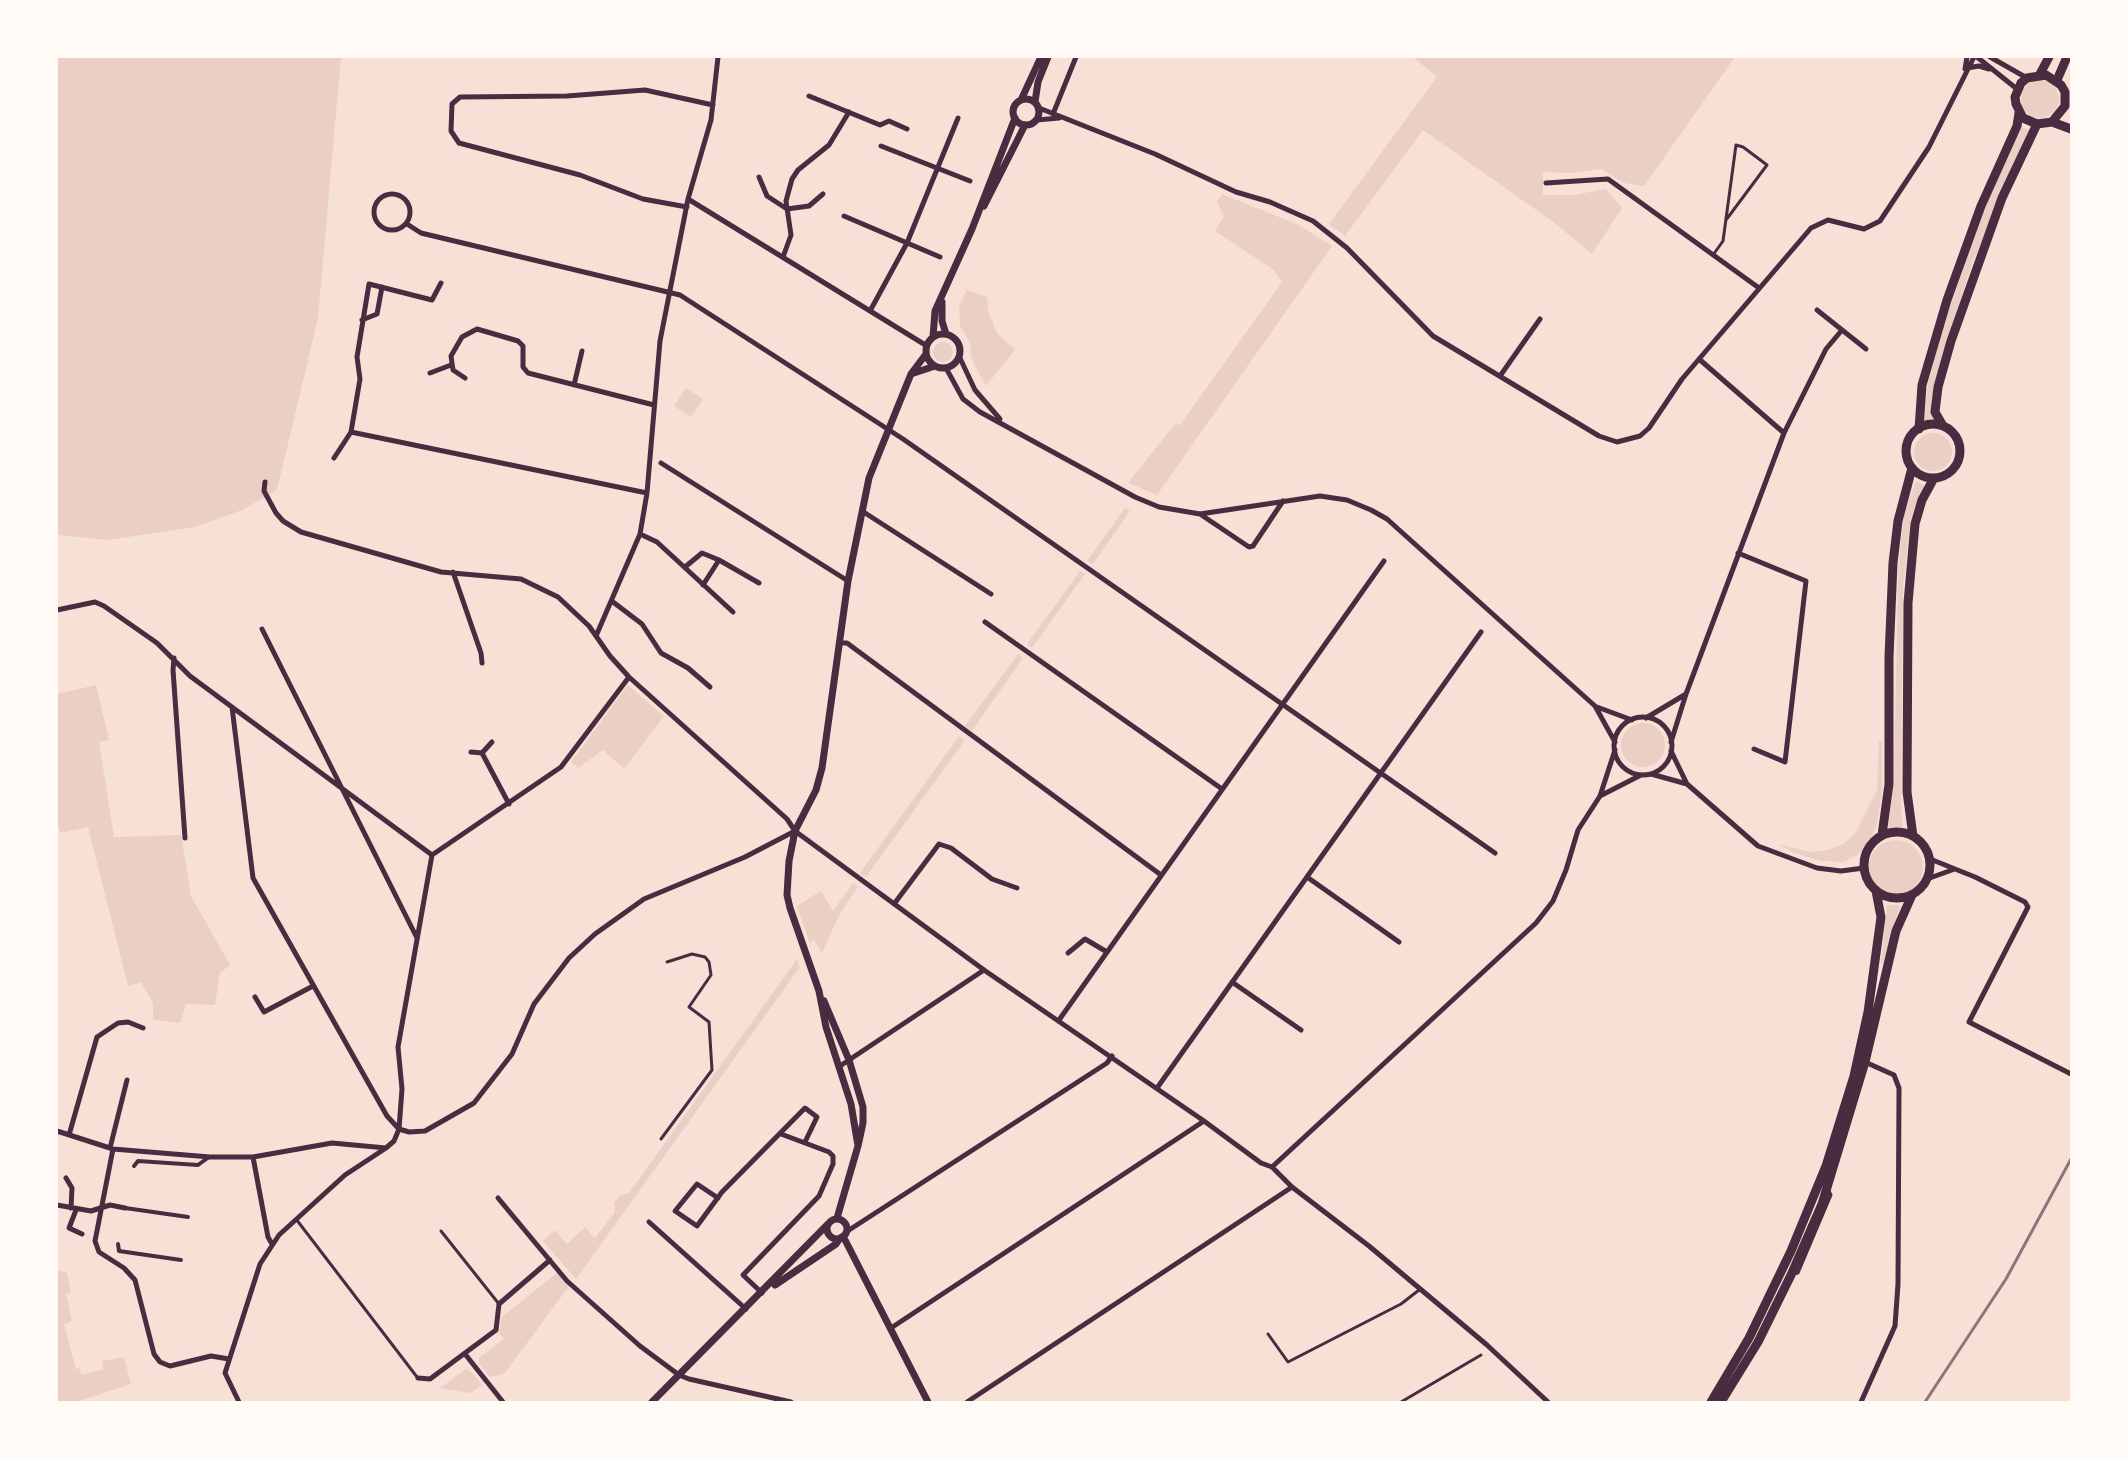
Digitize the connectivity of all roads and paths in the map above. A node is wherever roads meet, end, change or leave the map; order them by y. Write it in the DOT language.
graph roads {
  1 [pos="718,57"];
  2 [pos="1041,57"];
  3 [pos="1048,57"];
  4 [pos="1076,57"];
  5 [pos="1967,57"];
  6 [pos="1976,57"];
  7 [pos="1990,57"];
  8 [pos="2049,57"];
  9 [pos="2067,57"];
  10 [pos="1993,70"];
  11 [pos="1966,71"];
  12 [pos="2040,74"];
  13 [pos="2027,78"];
  14 [pos="2057,80"];
  15 [pos="2017,89"];
  16 [pos="809,96"];
  17 [pos="1021,100"];
  18 [pos="713,105"];
  19 [pos="1037,105"];
  20 [pos="2068,109"];
  21 [pos="849,112"];
  22 [pos="2019,113"];
  23 [pos="1053,114"];
  24 [pos="958,118"];
  25 [pos="1015,118"];
  26 [pos="1061,118"];
  27 [pos="1037,120"];
  28 [pos="2052,122"];
  29 [pos="2037,124"];
  30 [pos="1025,125"];
  31 [pos="907,129"];
  32 [pos="2071,129"];
  33 [pos="881,146"];
  34 [pos="938,169"];
  35 [pos="759,177"];
  36 [pos="970,181"];
  37 [pos="1546,183"];
  38 [pos="823,194"];
  39 [pos="688,199"];
  40 [pos="687,207"];
  41 [pos="787,209"];
  42 [pos="844,216"];
  43 [pos="1726,220"];
  44 [pos="406,224"];
  45 [pos="907,243"];
  46 [pos="964,246"];
  47 [pos="1713,255"];
  48 [pos="783,257"];
  49 [pos="940,257"];
  50 [pos="441,283"];
  51 [pos="382,287"];
  52 [pos="1759,288"];
  53 [pos="668,292"];
  54 [pos="942,297"];
  55 [pos="870,310"];
  56 [pos="1817,310"];
  57 [pos="1540,319"];
  58 [pos="362,320"];
  59 [pos="1842,330"];
  60 [pos="946,334"];
  61 [pos="933,337"];
  62 [pos="1866,349"];
  63 [pos="927,350"];
  64 [pos="582,351"];
  65 [pos="959,356"];
  66 [pos="1699,359"];
  67 [pos="451,365"];
  68 [pos="935,366"];
  69 [pos="946,368"];
  70 [pos="430,373"];
  71 [pos="911,374"];
  72 [pos="1500,376"];
  73 [pos="465,378"];
  74 [pos="574,385"];
  75 [pos="654,405"];
  76 [pos="1008,426"];
  77 [pos="1943,426"];
  78 [pos="1919,429"];
  79 [pos="888,430"];
  80 [pos="351,432"];
  81 [pos="1784,433"];
  82 [pos="334,458"];
  83 [pos="661,464"];
  84 [pos="1912,468"];
  85 [pos="1934,478"];
  86 [pos="265,482"];
  87 [pos="647,493"];
  88 [pos="1283,501"];
  89 [pos="862,511"];
  90 [pos="1200,514"];
  91 [pos="640,534"];
  92 [pos="1738,554"];
  93 [pos="719,560"];
  94 [pos="1384,561"];
  95 [pos="685,567"];
  96 [pos="453,572"];
  97 [pos="848,581"];
  98 [pos="759,583"];
  99 [pos="703,585"];
  100 [pos="991,594"];
  101 [pos="613,602"];
  102 [pos="57,610"];
  103 [pos="733,612"];
  104 [pos="985,622"];
  105 [pos="262,629"];
  106 [pos="1481,632"];
  107 [pos="596,636"];
  108 [pos="840,643"];
  109 [pos="174,658"];
  110 [pos="482,663"];
  111 [pos="629,676"];
  112 [pos="710,687"];
  113 [pos="1686,694"];
  114 [pos="1283,704"];
  115 [pos="1595,706"];
  116 [pos="232,707"];
  117 [pos="1646,718"];
  118 [pos="1632,720"];
  119 [pos="492,742"];
  120 [pos="1615,742"];
  121 [pos="1671,742"];
  122 [pos="1754,749"];
  123 [pos="1615,750"];
  124 [pos="1671,751"];
  125 [pos="471,752"];
  126 [pos="482,753"];
  127 [pos="1381,772"];
  128 [pos="1651,774"];
  129 [pos="1642,775"];
  130 [pos="1687,784"];
  131 [pos="342,789"];
  132 [pos="1222,789"];
  133 [pos="1600,796"];
  134 [pos="509,804"];
  135 [pos="795,831"];
  136 [pos="1882,835"];
  137 [pos="1913,836"];
  138 [pos="184,837"];
  139 [pos="1495,853"];
  140 [pos="432,855"];
  141 [pos="1930,859"];
  142 [pos="1864,868"];
  143 [pos="1952,870"];
  144 [pos="1161,875"];
  145 [pos="1307,877"];
  146 [pos="1927,879"];
  147 [pos="1017,888"];
  148 [pos="1876,891"];
  149 [pos="1912,895"];
  150 [pos="894,904"];
  151 [pos="418,940"];
  152 [pos="1399,942"];
  153 [pos="1107,952"];
  154 [pos="1068,953"];
  155 [pos="667,962"];
  156 [pos="984,970"];
  157 [pos="1232,982"];
  158 [pos="313,986"];
  159 [pos="819,991"];
  160 [pos="255,997"];
  161 [pos="1059,1020"];
  162 [pos="143,1028"];
  163 [pos="1301,1030"];
  164 [pos="1112,1056"];
  165 [pos="849,1060"];
  166 [pos="1865,1062"];
  167 [pos="840,1066"];
  168 [pos="2071,1074"];
  169 [pos="127,1080"];
  170 [pos="1157,1088"];
  171 [pos="1204,1121"];
  172 [pos="399,1129"];
  173 [pos="57,1131"];
  174 [pos="781,1134"];
  175 [pos="69,1135"];
  176 [pos="661,1139"];
  177 [pos="805,1142"];
  178 [pos="858,1146"];
  179 [pos="112,1148"];
  180 [pos="386,1148"];
  181 [pos="210,1157"];
  182 [pos="253,1157"];
  183 [pos="134,1166"];
  184 [pos="1272,1167"];
  185 [pos="66,1178"];
  186 [pos="1292,1187"];
  187 [pos="498,1198"];
  188 [pos="718,1198"];
  189 [pos="57,1205"];
  190 [pos="102,1208"];
  191 [pos="125,1208"];
  192 [pos="73,1209"];
  193 [pos="188,1217"];
  194 [pos="837,1218"];
  195 [pos="296,1219"];
  196 [pos="649,1222"];
  197 [pos="828,1224"];
  198 [pos="441,1231"];
  199 [pos="82,1234"];
  200 [pos="843,1236"];
  201 [pos="118,1244"];
  202 [pos="272,1244"];
  203 [pos="181,1260"];
  204 [pos="550,1260"];
  205 [pos="1421,1289"];
  206 [pos="762,1293"];
  207 [pos="499,1304"];
  208 [pos="746,1309"];
  209 [pos="891,1328"];
  210 [pos="1268,1334"];
  211 [pos="465,1354"];
  212 [pos="1481,1355"];
  213 [pos="229,1359"];
  214 [pos="679,1375"];
  215 [pos="418,1378"];
  216 [pos="238,1402"];
  217 [pos="503,1402"];
  218 [pos="652,1402"];
  219 [pos="791,1402"];
  220 [pos="928,1402"];
  221 [pos="967,1402"];
  222 [pos="1401,1402"];
  223 [pos="1548,1402"];
  224 [pos="1711,1402"];
  225 [pos="1721,1402"];
  226 [pos="1861,1402"];
  1 -- 18 [label="street"];
  2 -- 17 [label="street"];
  3 -- 19 [label="street"];
  4 -- 23 [label="street"];
  5 -- 11 [label="street"];
  6 -- 10 [label="street"];
  6 -- 11 [label="street"];
  7 -- 13 [label="street"];
  8 -- 12 [label="main road"];
  9 -- 14 [label="main road"];
  10 -- 11 [label="street"];
  10 -- 15 [label="street"];
  11 -- 52 [label="street"];
  12 -- 13 [label="main road"];
  12 -- 14 [label="main road"];
  13 -- 15 [label="main road"];
  14 -- 20 [label="main road"];
  15 -- 22 [label="main road"];
  16 -- 21 [label="street"];
  17 -- 19 [label="street"];
  17 -- 25 [label="street"];
  18 -- 39 [label="street"];
  18 -- 40 [label="street"];
  19 -- 23 [label="street"];
  19 -- 27 [label="street"];
  20 -- 28 [label="main road"];
  21 -- 31 [label="street"];
  21 -- 41 [label="street"];
  22 -- 29 [label="main road"];
  22 -- 78 [label="main road"];
  23 -- 26 [label="street"];
  24 -- 34 [label="street"];
  25 -- 30 [label="street"];
  25 -- 46 [label="street"];
  26 -- 27 [label="street"];
  26 -- 72 [label="street"];
  27 -- 30 [label="street"];
  28 -- 29 [label="main road"];
  28 -- 32 [label="main road"];
  29 -- 77 [label="main road"];
  30 -- 46 [label="street"];
  33 -- 34 [label="street"];
  34 -- 36 [label="street"];
  34 -- 45 [label="street"];
  35 -- 41 [label="street"];
  37 -- 47 [label="street"];
  38 -- 41 [label="street"];
  39 -- 40 [label="street"];
  39 -- 48 [label="street"];
  40 -- 53 [label="street"];
  41 -- 48 [label="street"];
  42 -- 45 [label="street"];
  43 -- 43 [label="lane"];
  43 -- 47 [label="lane"];
  44 -- 44 [label="street"];
  44 -- 53 [label="street"];
  45 -- 49 [label="street"];
  45 -- 55 [label="street"];
  46 -- 54 [label="street"];
  47 -- 52 [label="street"];
  48 -- 55 [label="street"];
  50 -- 51 [label="street"];
  51 -- 58 [label="street"];
  51 -- 58 [label="street"];
  52 -- 66 [label="street"];
  53 -- 75 [label="street"];
  53 -- 79 [label="street"];
  54 -- 60 [label="street"];
  54 -- 61 [label="street"];
  55 -- 63 [label="street"];
  56 -- 59 [label="street"];
  57 -- 72 [label="street"];
  58 -- 80 [label="street"];
  59 -- 62 [label="street"];
  59 -- 81 [label="street"];
  60 -- 61 [label="street"];
  60 -- 65 [label="street"];
  61 -- 63 [label="street"];
  63 -- 68 [label="street"];
  63 -- 71 [label="street"];
  64 -- 74 [label="street"];
  65 -- 69 [label="street"];
  65 -- 76 [label="street"];
  66 -- 72 [label="street"];
  66 -- 81 [label="street"];
  67 -- 70 [label="street"];
  67 -- 73 [label="street"];
  67 -- 74 [label="street"];
  68 -- 69 [label="street"];
  68 -- 71 [label="street"];
  69 -- 76 [label="street"];
  71 -- 79 [label="street"];
  74 -- 75 [label="street"];
  75 -- 87 [label="street"];
  76 -- 90 [label="street"];
  77 -- 78 [label="main road"];
  77 -- 85 [label="main road"];
  78 -- 84 [label="main road"];
  79 -- 89 [label="street"];
  79 -- 114 [label="street"];
  80 -- 82 [label="street"];
  80 -- 87 [label="street"];
  81 -- 92 [label="street"];
  83 -- 97 [label="street"];
  84 -- 85 [label="main road"];
  84 -- 136 [label="main road"];
  85 -- 137 [label="main road"];
  86 -- 96 [label="street"];
  87 -- 91 [label="street"];
  88 -- 90 [label="street"];
  88 -- 90 [label="street"];
  88 -- 115 [label="street"];
  89 -- 97 [label="street"];
  89 -- 100 [label="street"];
  91 -- 95 [label="street"];
  91 -- 101 [label="street"];
  92 -- 113 [label="street"];
  92 -- 122 [label="street"];
  93 -- 95 [label="street"];
  93 -- 98 [label="street"];
  93 -- 99 [label="street"];
  94 -- 114 [label="street"];
  95 -- 99 [label="street"];
  96 -- 107 [label="street"];
  96 -- 110 [label="street"];
  97 -- 108 [label="street"];
  99 -- 103 [label="street"];
  101 -- 107 [label="street"];
  101 -- 112 [label="street"];
  102 -- 109 [label="street"];
  104 -- 132 [label="street"];
  105 -- 131 [label="street"];
  106 -- 127 [label="street"];
  107 -- 111 [label="street"];
  108 -- 135 [label="street"];
  108 -- 144 [label="street"];
  109 -- 116 [label="street"];
  109 -- 138 [label="street"];
  111 -- 134 [label="street"];
  111 -- 135 [label="street"];
  113 -- 117 [label="street"];
  113 -- 121 [label="street"];
  114 -- 127 [label="street"];
  114 -- 132 [label="street"];
  115 -- 118 [label="street"];
  115 -- 120 [label="street"];
  116 -- 131 [label="street"];
  116 -- 158 [label="street"];
  117 -- 118 [label="street"];
  117 -- 121 [label="street"];
  118 -- 120 [label="street"];
  119 -- 126 [label="street"];
  120 -- 123 [label="street"];
  121 -- 124 [label="street"];
  123 -- 129 [label="street"];
  123 -- 133 [label="street"];
  124 -- 128 [label="street"];
  124 -- 130 [label="street"];
  125 -- 126 [label="street"];
  126 -- 134 [label="street"];
  127 -- 139 [label="street"];
  127 -- 145 [label="street"];
  128 -- 129 [label="street"];
  128 -- 130 [label="street"];
  129 -- 133 [label="street"];
  130 -- 142 [label="street"];
  131 -- 140 [label="street"];
  131 -- 151 [label="street"];
  132 -- 144 [label="street"];
  133 -- 184 [label="street"];
  134 -- 140 [label="street"];
  135 -- 150 [label="street"];
  135 -- 159 [label="street"];
  135 -- 172 [label="street"];
  136 -- 137 [label="main road"];
  136 -- 142 [label="main road"];
  137 -- 141 [label="main road"];
  140 -- 151 [label="street"];
  141 -- 143 [label="street"];
  141 -- 146 [label="main road"];
  142 -- 148 [label="main road"];
  143 -- 146 [label="street"];
  143 -- 168 [label="street"];
  144 -- 153 [label="street"];
  145 -- 152 [label="street"];
  145 -- 157 [label="street"];
  146 -- 149 [label="main road"];
  147 -- 150 [label="street"];
  148 -- 149 [label="main road"];
  148 -- 224 [label="main road"];
  149 -- 166 [label="main road"];
  150 -- 156 [label="street"];
  151 -- 172 [label="street"];
  153 -- 154 [label="street"];
  153 -- 161 [label="street"];
  155 -- 176 [label="lane"];
  156 -- 161 [label="street"];
  156 -- 165 [label="street"];
  157 -- 163 [label="street"];
  157 -- 170 [label="street"];
  158 -- 160 [label="street"];
  158 -- 172 [label="street"];
  159 -- 165 [label="street"];
  159 -- 167 [label="street"];
  161 -- 164 [label="street"];
  162 -- 175 [label="street"];
  164 -- 170 [label="street"];
  164 -- 200 [label="street"];
  165 -- 167 [label="street"];
  165 -- 178 [label="street"];
  166 -- 225 [label="main road"];
  166 -- 226 [label="street"];
  167 -- 178 [label="street"];
  169 -- 179 [label="street"];
  170 -- 171 [label="street"];
  171 -- 184 [label="street"];
  171 -- 209 [label="street"];
  172 -- 180 [label="street"];
  173 -- 175 [label="street"];
  174 -- 177 [label="street"];
  174 -- 177 [label="street"];
  174 -- 188 [label="street"];
  175 -- 179 [label="street"];
  177 -- 206 [label="street"];
  178 -- 194 [label="street"];
  179 -- 181 [label="street"];
  179 -- 190 [label="street"];
  180 -- 182 [label="street"];
  180 -- 195 [label="street"];
  181 -- 182 [label="street"];
  181 -- 183 [label="street"];
  182 -- 202 [label="street"];
  184 -- 186 [label="street"];
  185 -- 192 [label="street"];
  186 -- 205 [label="street"];
  186 -- 221 [label="street"];
  187 -- 204 [label="street"];
  188 -- 188 [label="street"];
  189 -- 192 [label="street"];
  190 -- 191 [label="street"];
  190 -- 192 [label="street"];
  190 -- 213 [label="street"];
  191 -- 193 [label="street"];
  192 -- 199 [label="street"];
  194 -- 197 [label="street"];
  194 -- 200 [label="street"];
  195 -- 202 [label="street"];
  195 -- 215 [label="lane"];
  196 -- 208 [label="street"];
  197 -- 200 [label="street"];
  197 -- 206 [label="street"];
  198 -- 207 [label="lane"];
  200 -- 206 [label="street"];
  200 -- 209 [label="street"];
  201 -- 203 [label="street"];
  202 -- 213 [label="street"];
  204 -- 207 [label="street"];
  204 -- 214 [label="street"];
  205 -- 210 [label="lane"];
  205 -- 223 [label="street"];
  206 -- 208 [label="street"];
  207 -- 211 [label="street"];
  208 -- 214 [label="street"];
  209 -- 220 [label="street"];
  211 -- 215 [label="street"];
  211 -- 217 [label="street"];
  212 -- 222 [label="lane"];
  213 -- 216 [label="street"];
  214 -- 218 [label="street"];
  214 -- 219 [label="street"];
}
